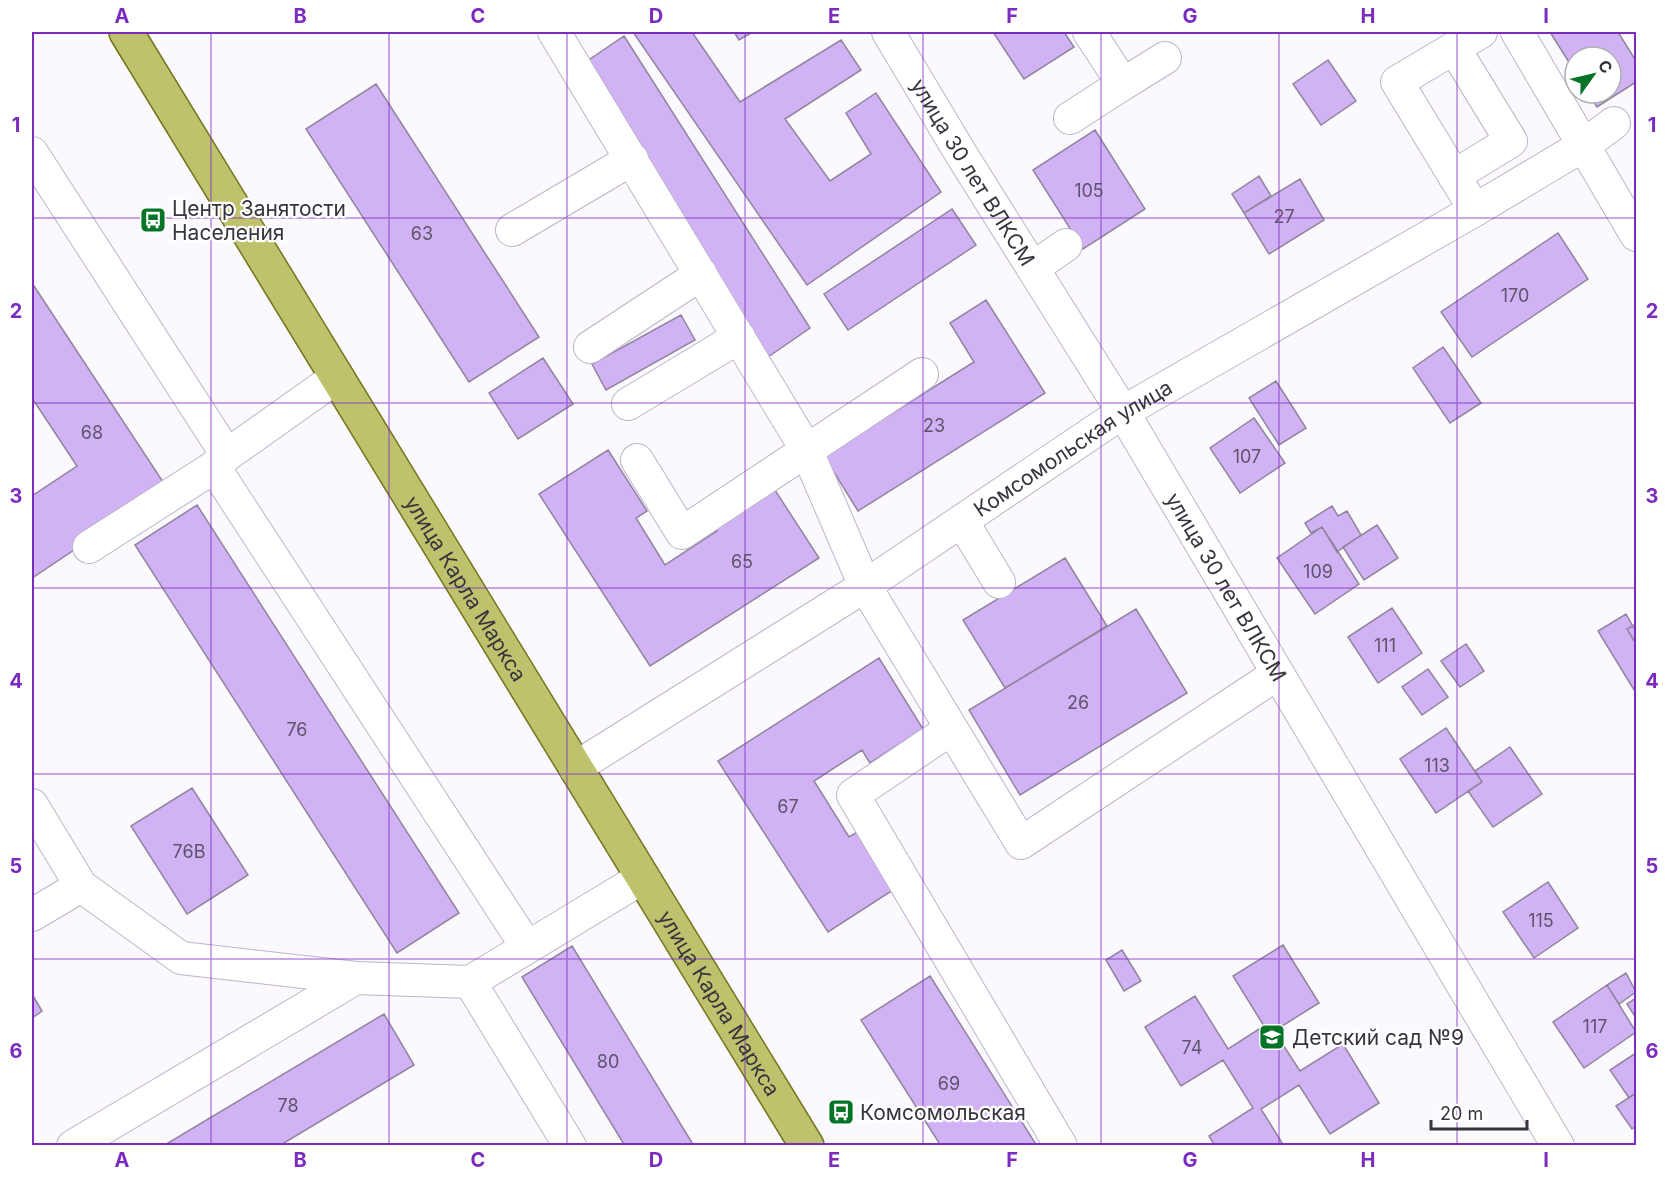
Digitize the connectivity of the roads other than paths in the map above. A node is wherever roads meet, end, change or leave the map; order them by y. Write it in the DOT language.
graph roads {
  1 [pos="126,32"];
  2 [pos="554,32"];
  3 [pos="888,32"];
  4 [pos="1089,32"];
  5 [pos="1481,32"];
  6 [pos="1516,32"];
  7 [pos="1454,48"];
  8 [pos="1165,58"];
  9 [pos="1124,84"];
  10 [pos="1070,118"];
  11 [pos="1614,123"];
  12 [pos="1584,146"];
  13 [pos="32,153"];
  14 [pos="632,159"];
  15 [pos="1454,176"];
  16 [pos="1474,210"];
  17 [pos="512,230"];
  18 [pos="1636,235"];
  19 [pos="1066,245"];
  20 [pos="1033,268"];
  21 [pos="701,274"];
  22 [pos="739,337"];
  23 [pos="590,347"];
  24 [pos="922,374"];
  25 [pos="338,377"];
  26 [pos="628,404"];
  27 [pos="1124,412"];
  28 [pos="806,448"];
  29 [pos="637,460"];
  30 [pos="221,461"];
  31 [pos="962,521"];
  32 [pos="88,547"];
  33 [pos="999,582"];
  34 [pos="865,586"];
  35 [pos="1277,674"];
  36 [pos="951,729"];
  37 [pos="575,768"];
  38 [pos="32,805"];
  39 [pos="642,878"];
  40 [pos="81,886"];
  41 [pos="32,915"];
  42 [pos="527,947"];
  43 [pos="356,978"];
  44 [pos="470,982"];
  45 [pos="73,1146"];
  46 [pos="570,1146"];
  47 [pos="807,1146"];
  48 [pos="1061,1146"];
  49 [pos="1557,1146"];
  1 -- 25 [label="main road, улица Карла Маркса"];
  2 -- 14 [label="street"];
  3 -- 20 [label="street, улица 30 лет ВЛКСМ"];
  4 -- 9 [label="street"];
  5 -- 7 [label="street"];
  6 -- 12 [label="street"];
  7 -- 15 [label="street"];
  7 -- 15 [label="street"];
  8 -- 9 [label="street"];
  9 -- 10 [label="street"];
  11 -- 12 [label="street, Комсомольская улица"];
  12 -- 16 [label="street, Комсомольская улица"];
  12 -- 18 [label="street"];
  13 -- 30 [label="street"];
  14 -- 17 [label="street"];
  14 -- 21 [label="street"];
  15 -- 16 [label="street"];
  16 -- 27 [label="street, Комсомольская улица"];
  19 -- 20 [label="street"];
  20 -- 27 [label="street, улица 30 лет ВЛКСМ"];
  21 -- 22 [label="street"];
  21 -- 23 [label="street"];
  22 -- 26 [label="street"];
  22 -- 28 [label="street"];
  24 -- 28 [label="street"];
  25 -- 30 [label="street"];
  25 -- 37 [label="main road, улица Карла Маркса"];
  27 -- 31 [label="street, Комсомольская улица"];
  27 -- 35 [label="street, улица 30 лет ВЛКСМ"];
  28 -- 29 [label="street"];
  28 -- 34 [label="street"];
  30 -- 32 [label="street"];
  30 -- 42 [label="street"];
  31 -- 33 [label="street"];
  31 -- 34 [label="street, Комсомольская улица"];
  34 -- 36 [label="street"];
  34 -- 37 [label="street, Комсомольская улица"];
  35 -- 36 [label="street"];
  35 -- 49 [label="street, улица 30 лет ВЛКСМ"];
  36 -- 48 [label="street"];
  37 -- 39 [label="main road, улица Карла Маркса"];
  38 -- 40 [label="street"];
  39 -- 42 [label="street"];
  39 -- 47 [label="main road, улица Карла Маркса"];
  40 -- 41 [label="street"];
  40 -- 43 [label="street"];
  42 -- 44 [label="street"];
  43 -- 44 [label="street"];
  43 -- 45 [label="street"];
  44 -- 46 [label="street"];
}
